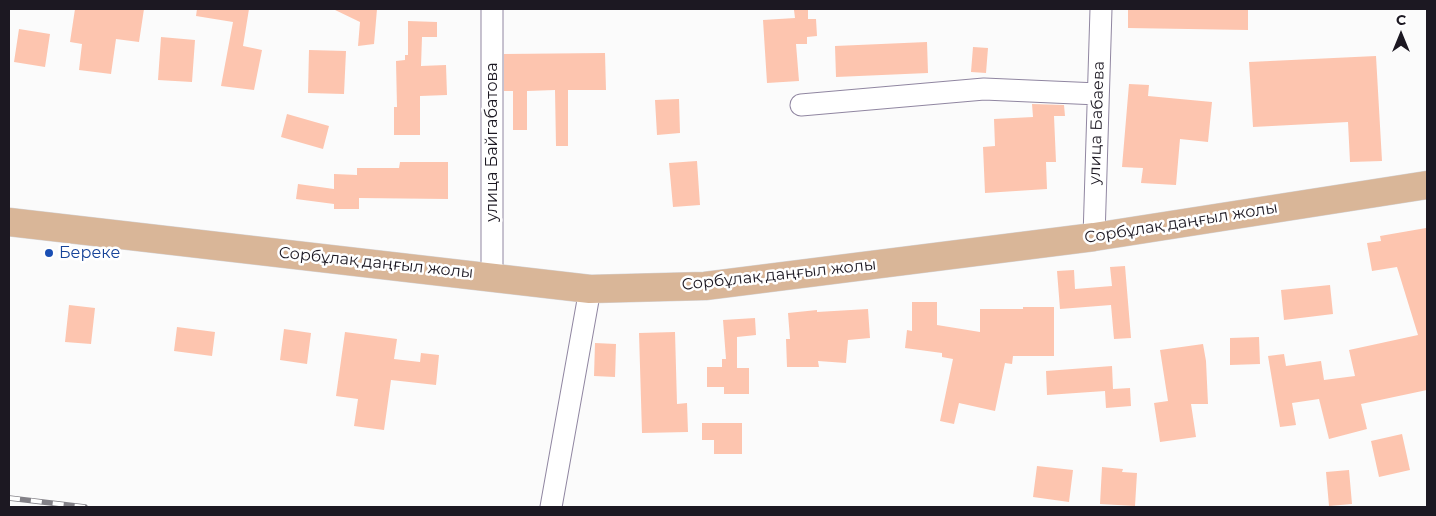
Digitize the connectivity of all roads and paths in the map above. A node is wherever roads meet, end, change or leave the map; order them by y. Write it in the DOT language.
graph roads {
  1 [pos="492,9"];
  2 [pos="1101,9"];
  3 [pos="1098,94"];
  4 [pos="801,105"];
  5 [pos="1427,185"];
  6 [pos="9,222"];
  7 [pos="1094,237"];
  8 [pos="492,276"];
  9 [pos="590,288"];
  10 [pos="551,507"];
  1 -- 8 [label="street, улица Байгабатова"];
  2 -- 3 [label="street, улица Бабаева"];
  3 -- 4 [label="street"];
  3 -- 7 [label="street, улица Бабаева"];
  5 -- 7 [label="main road, Сорбұлақ даңғыл жолы"];
  6 -- 8 [label="main road, Сорбұлақ даңғыл жолы"];
  7 -- 9 [label="main road, Сорбұлақ даңғыл жолы"];
  8 -- 9 [label="main road, Сорбұлақ даңғыл жолы"];
  9 -- 10 [label="street"];
}
